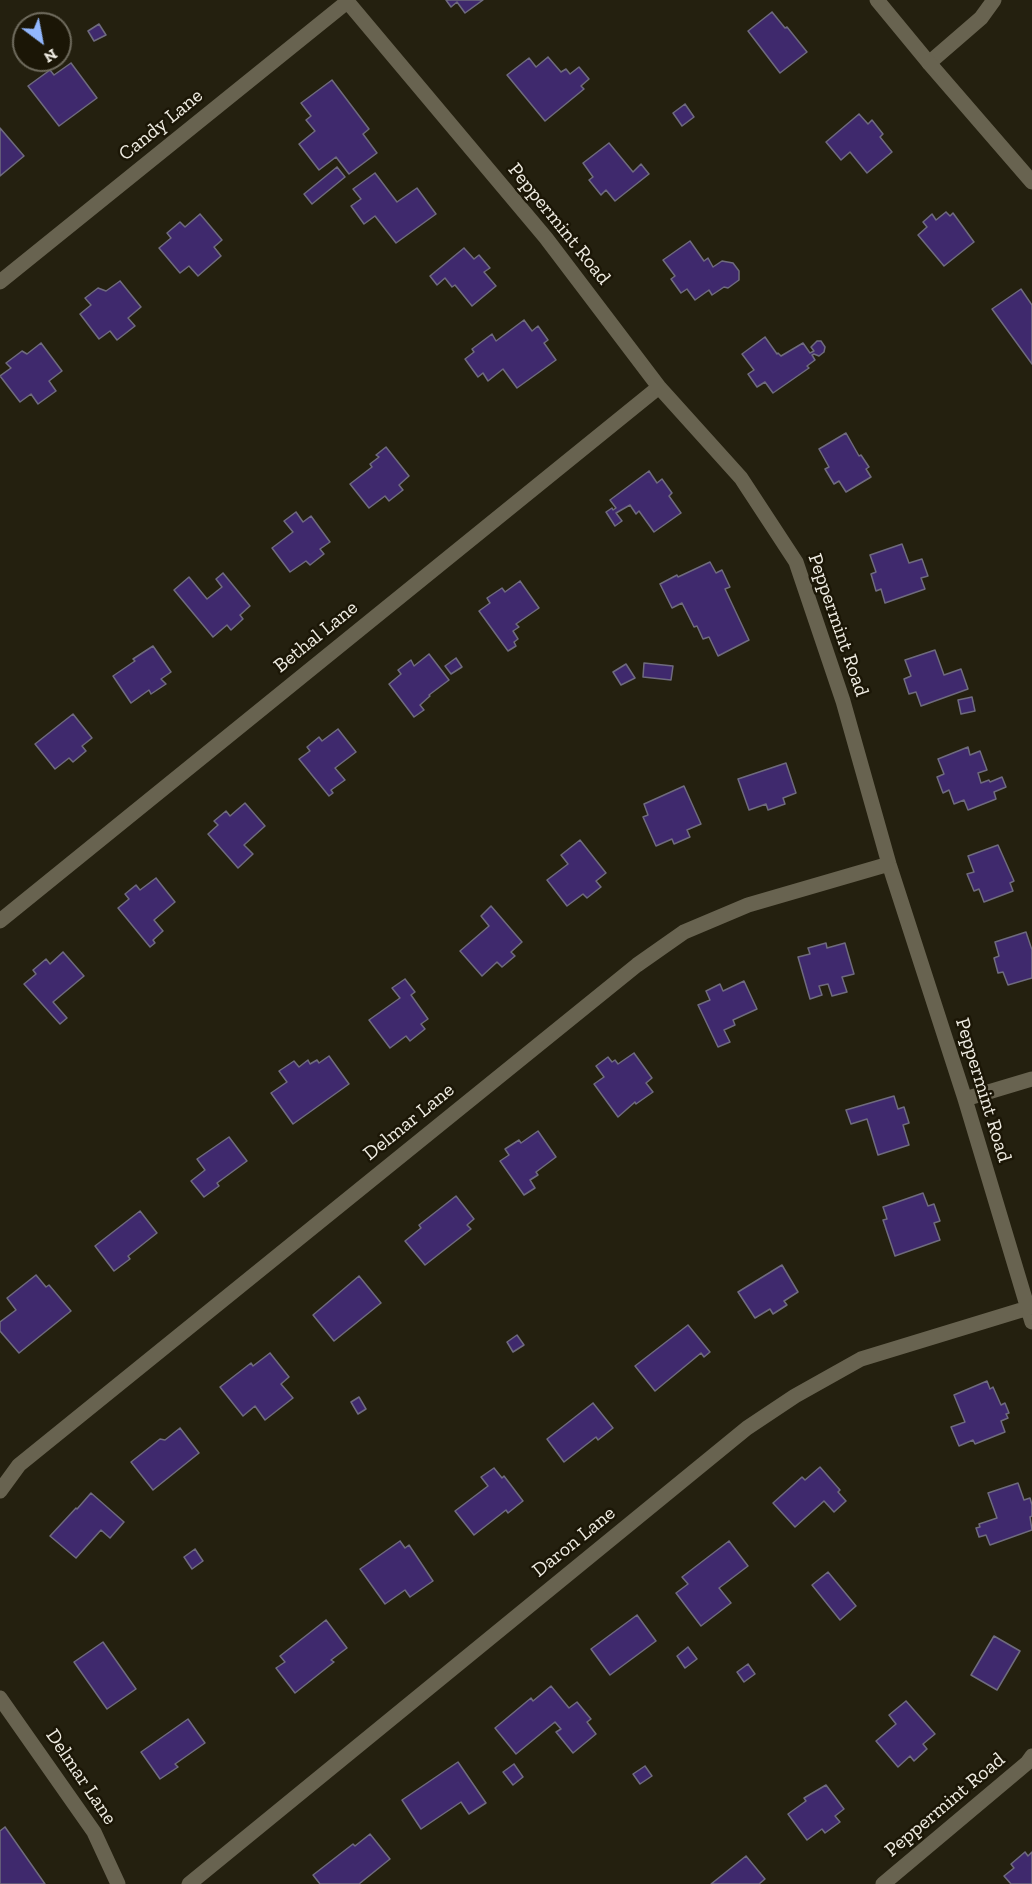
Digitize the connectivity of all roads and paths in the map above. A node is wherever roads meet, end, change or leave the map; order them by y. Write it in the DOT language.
graph roads {
  1 [pos="878,0"];
  2 [pos="994,0"];
  3 [pos="347,1"];
  4 [pos="928,63"];
  5 [pos="1032,182"];
  6 [pos="0,282"];
  7 [pos="659,387"];
  8 [pos="889,864"];
  9 [pos="0,921"];
  10 [pos="1032,1079"];
  11 [pos="965,1099"];
  12 [pos="1030,1315"];
  13 [pos="0,1491"];
  14 [pos="0,1698"];
  15 [pos="1032,1756"];
  16 [pos="118,1884"];
  17 [pos="189,1884"];
  18 [pos="884,1884"];
  1 -- 4 [label="street"];
  2 -- 4 [label="street"];
  3 -- 6 [label="street, Candy Lane"];
  3 -- 7 [label="street, Peppermint Road"];
  4 -- 5 [label="street"];
  7 -- 8 [label="street, Peppermint Road"];
  7 -- 9 [label="street, Bethal Lane"];
  8 -- 11 [label="street, Peppermint Road"];
  8 -- 13 [label="street, Delmar Lane"];
  10 -- 11 [label="street"];
  11 -- 12 [label="street, Peppermint Road"];
  12 -- 17 [label="street, Daron Lane"];
  14 -- 16 [label="street, Delmar Lane"];
  15 -- 18 [label="street, Peppermint Road"];
}
